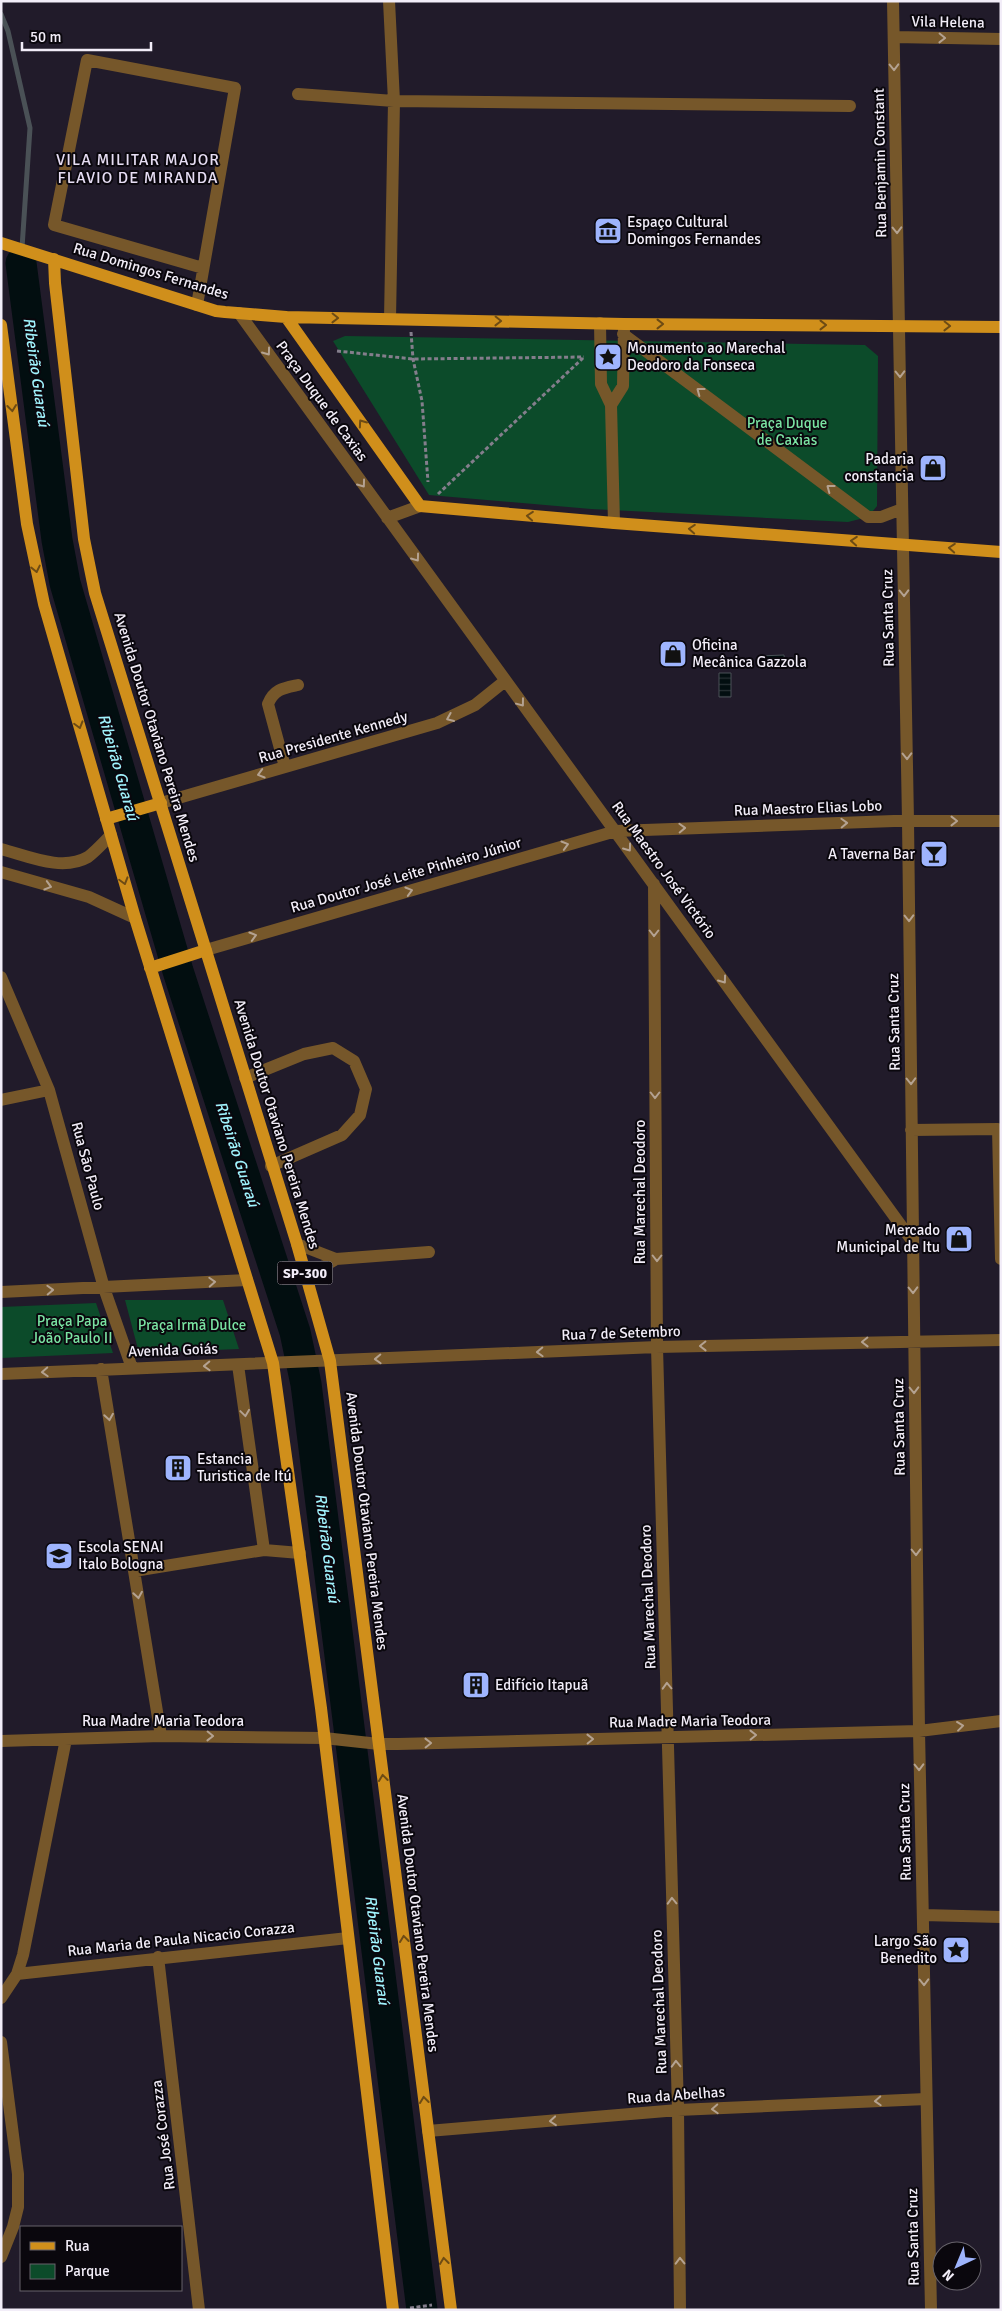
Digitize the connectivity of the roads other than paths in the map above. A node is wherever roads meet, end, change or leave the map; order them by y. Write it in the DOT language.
graph roads {
  1 [pos="389,1"];
  2 [pos="893,1"];
  3 [pos="894,37"];
  4 [pos="1001,39"];
  5 [pos="298,94"];
  6 [pos="394,100"];
  7 [pos="850,106"];
  8 [pos="5,245"];
  9 [pos="54,259"];
  10 [pos="203,268"];
  11 [pos="197,305"];
  12 [pos="239,313"];
  13 [pos="286,316"];
  14 [pos="390,319"];
  15 [pos="1,325"];
  16 [pos="899,325"];
  17 [pos="1001,327"];
  18 [pos="600,328"];
  19 [pos="624,329"];
  20 [pos="611,405"];
  21 [pos="425,507"];
  22 [pos="902,509"];
  23 [pos="387,518"];
  24 [pos="614,523"];
  25 [pos="903,545"];
  26 [pos="1001,552"];
  27 [pos="505,681"];
  28 [pos="298,684"];
  29 [pos="285,767"];
  30 [pos="161,803"];
  31 [pos="106,819"];
  32 [pos="1001,820"];
  33 [pos="908,821"];
  34 [pos="616,831"];
  35 [pos="111,835"];
  36 [pos="1,849"];
  37 [pos="1,872"];
  38 [pos="654,884"];
  39 [pos="135,918"];
  40 [pos="206,950"];
  41 [pos="150,968"];
  42 [pos="1,977"];
  43 [pos="245,1078"];
  44 [pos="49,1090"];
  45 [pos="1,1100"];
  46 [pos="911,1130"];
  47 [pos="272,1166"];
  48 [pos="913,1242"];
  49 [pos="296,1244"];
  50 [pos="429,1252"];
  51 [pos="336,1259"];
  52 [pos="1001,1259"];
  53 [pos="306,1277"];
  54 [pos="247,1280"];
  55 [pos="104,1288"];
  56 [pos="1,1292"];
  57 [pos="1001,1340"];
  58 [pos="914,1341"];
  59 [pos="657,1347"];
  60 [pos="330,1361"];
  61 [pos="317,1362"];
  62 [pos="238,1364"];
  63 [pos="273,1364"];
  64 [pos="132,1368"];
  65 [pos="101,1369"];
  66 [pos="1,1374"];
  67 [pos="264,1550"];
  68 [pos="300,1553"];
  69 [pos="134,1571"];
  70 [pos="1001,1721"];
  71 [pos="919,1731"];
  72 [pos="161,1736"];
  73 [pos="667,1737"];
  74 [pos="66,1738"];
  75 [pos="330,1739"];
  76 [pos="1,1740"];
  77 [pos="373,1744"];
  78 [pos="923,1915"];
  79 [pos="1001,1917"];
  80 [pos="348,1938"];
  81 [pos="158,1957"];
  82 [pos="17,1974"];
  83 [pos="1,1998"];
  84 [pos="1,2042"];
  85 [pos="926,2099"];
  86 [pos="678,2110"];
  87 [pos="428,2131"];
  88 [pos="1,2257"];
  89 [pos="199,2310"];
  90 [pos="393,2310"];
  91 [pos="450,2310"];
  92 [pos="680,2310"];
  93 [pos="931,2310"];
  1 -- 6 [label="street"];
  2 -- 3 [label="street, Rua Benjamin Constant"];
  3 -- 4 [label="street, Vila Helena, one-way"];
  3 -- 16 [label="street, Rua Benjamin Constant, one-way"];
  5 -- 6 [label="street"];
  6 -- 7 [label="street"];
  6 -- 14 [label="street"];
  8 -- 9 [label="main road, Rua Domingos Fernandes"];
  9 -- 11 [label="main road, Rua Domingos Fernandes"];
  9 -- 30 [label="main road, Avenida Doutor Otaviano Pereira Mendes / SP-300"];
  10 -- 10 [label="street"];
  10 -- 11 [label="street"];
  11 -- 12 [label="main road, Rua Domingos Fernandes"];
  12 -- 13 [label="main road, Praça Duque de Caxias"];
  12 -- 23 [label="street, Praça Duque de Caxias, one-way"];
  13 -- 14 [label="main road, Praça Duque de Caxias, one-way"];
  21 -- 13 [label="main road, Praça Duque de Caxias, one-way"];
  14 -- 18 [label="main road, Praça Duque de Caxias, one-way"];
  15 -- 31 [label="main road, one-way"];
  16 -- 17 [label="main road, one-way"];
  19 -- 16 [label="main road, Praça Duque de Caxias, one-way"];
  16 -- 22 [label="street, one-way"];
  18 -- 19 [label="main road, Praça Duque de Caxias"];
  18 -- 20 [label="street"];
  19 -- 20 [label="street"];
  22 -- 19 [label="street, one-way"];
  20 -- 24 [label="street"];
  21 -- 23 [label="street"];
  24 -- 21 [label="main road, one-way"];
  22 -- 25 [label="street"];
  23 -- 27 [label="street, Rua Maestro José Victório, one-way"];
  25 -- 24 [label="main road, one-way"];
  26 -- 25 [label="main road, one-way"];
  25 -- 33 [label="street, Rua Santa Cruz, one-way"];
  27 -- 29 [label="street, Rua Presidente Kennedy, one-way"];
  27 -- 34 [label="street, Rua Maestro José Victório, one-way"];
  28 -- 29 [label="street"];
  29 -- 30 [label="street, Rua Presidente Kennedy, one-way"];
  30 -- 31 [label="main road"];
  30 -- 40 [label="main road, Avenida Doutor Otaviano Pereira Mendes / SP-300"];
  31 -- 35 [label="main road"];
  33 -- 32 [label="street, Rua Maestro Elias Lobo, one-way"];
  34 -- 33 [label="street, Rua Maestro Elias Lobo, one-way"];
  33 -- 46 [label="street, Rua Santa Cruz, one-way"];
  34 -- 38 [label="street, Rua Maestro José Victório, one-way"];
  40 -- 34 [label="street, Rua Doutor José Leite Pinheiro Júnior, one-way"];
  35 -- 36 [label="street"];
  35 -- 39 [label="main road, one-way"];
  37 -- 39 [label="street, one-way"];
  38 -- 48 [label="street, Rua Maestro José Victório, one-way"];
  38 -- 59 [label="street, Rua Marechal Deodoro, one-way"];
  39 -- 41 [label="main road"];
  40 -- 41 [label="main road"];
  40 -- 43 [label="main road, Avenida Doutor Otaviano Pereira Mendes / SP-300"];
  41 -- 54 [label="main road"];
  42 -- 44 [label="street, Rua São Paulo"];
  43 -- 47 [label="main road, Avenida Doutor Otaviano Pereira Mendes / SP-300"];
  43 -- 47 [label="street"];
  44 -- 45 [label="street"];
  44 -- 55 [label="street, Rua São Paulo"];
  46 -- 48 [label="street, Rua Santa Cruz"];
  46 -- 52 [label="street"];
  47 -- 49 [label="main road, Avenida Doutor Otaviano Pereira Mendes / SP-300"];
  48 -- 58 [label="street, Rua Santa Cruz, one-way"];
  49 -- 51 [label="street"];
  49 -- 53 [label="main road, Avenida Doutor Otaviano Pereira Mendes / SP-300"];
  50 -- 51 [label="street"];
  51 -- 53 [label="street"];
  53 -- 60 [label="main road, Avenida Doutor Otaviano Pereira Mendes / SP-300"];
  55 -- 54 [label="street, one-way"];
  54 -- 63 [label="main road"];
  56 -- 55 [label="street, one-way"];
  55 -- 64 [label="street, Rua São Paulo"];
  57 -- 58 [label="street, Rua 7 de Setembro"];
  58 -- 59 [label="street, Rua 7 de Setembro, one-way"];
  58 -- 71 [label="street, Rua Santa Cruz, one-way"];
  59 -- 60 [label="street, Rua 7 de Setembro, one-way"];
  73 -- 59 [label="street, Rua Marechal Deodoro, one-way"];
  60 -- 61 [label="street, Rua 7 de Setembro"];
  60 -- 77 [label="main road, Avenida Doutor Otaviano Pereira Mendes / SP-300"];
  61 -- 63 [label="street, Avenida Goiás"];
  62 -- 63 [label="street, Avenida Goiás"];
  62 -- 64 [label="street, Avenida Goiás, one-way"];
  62 -- 67 [label="street, one-way"];
  63 -- 68 [label="main road"];
  64 -- 65 [label="street, Avenida Goiás"];
  65 -- 66 [label="street, Avenida Goiás, one-way"];
  65 -- 69 [label="street, one-way"];
  67 -- 68 [label="street"];
  67 -- 69 [label="street"];
  68 -- 75 [label="main road"];
  69 -- 72 [label="street, one-way"];
  71 -- 70 [label="street, Rua Madre Maria Teodora, one-way"];
  73 -- 71 [label="street, Rua Madre Maria Teodora, one-way"];
  71 -- 78 [label="street, Rua Santa Cruz, one-way"];
  72 -- 74 [label="street, Rua Madre Maria Teodora"];
  72 -- 75 [label="street, Rua Madre Maria Teodora, one-way"];
  77 -- 73 [label="street, Rua Madre Maria Teodora, one-way"];
  86 -- 73 [label="street, Rua Marechal Deodoro, one-way"];
  74 -- 76 [label="street, Rua Madre Maria Teodora"];
  74 -- 82 [label="street"];
  75 -- 77 [label="street, Rua Madre Maria Teodora"];
  75 -- 80 [label="main road"];
  87 -- 77 [label="main road, Avenida Doutor Otaviano Pereira Mendes / SP-300, one-way"];
  78 -- 79 [label="street"];
  78 -- 85 [label="street, Rua Santa Cruz, one-way"];
  80 -- 81 [label="street, Rua Maria de Paula Nicacio Corazza"];
  80 -- 90 [label="main road"];
  81 -- 82 [label="street, Rua Maria de Paula Nicacio Corazza"];
  81 -- 89 [label="street, Rua José Corazza"];
  82 -- 83 [label="street"];
  84 -- 88 [label="street"];
  85 -- 86 [label="street, Rua da Abelhas, one-way"];
  85 -- 93 [label="street, Rua Santa Cruz"];
  86 -- 87 [label="street, Rua da Abelhas, one-way"];
  92 -- 86 [label="street, Rua Marechal Deodoro, one-way"];
  91 -- 87 [label="main road, Avenida Doutor Otaviano Pereira Mendes / SP-300, one-way"];
}
